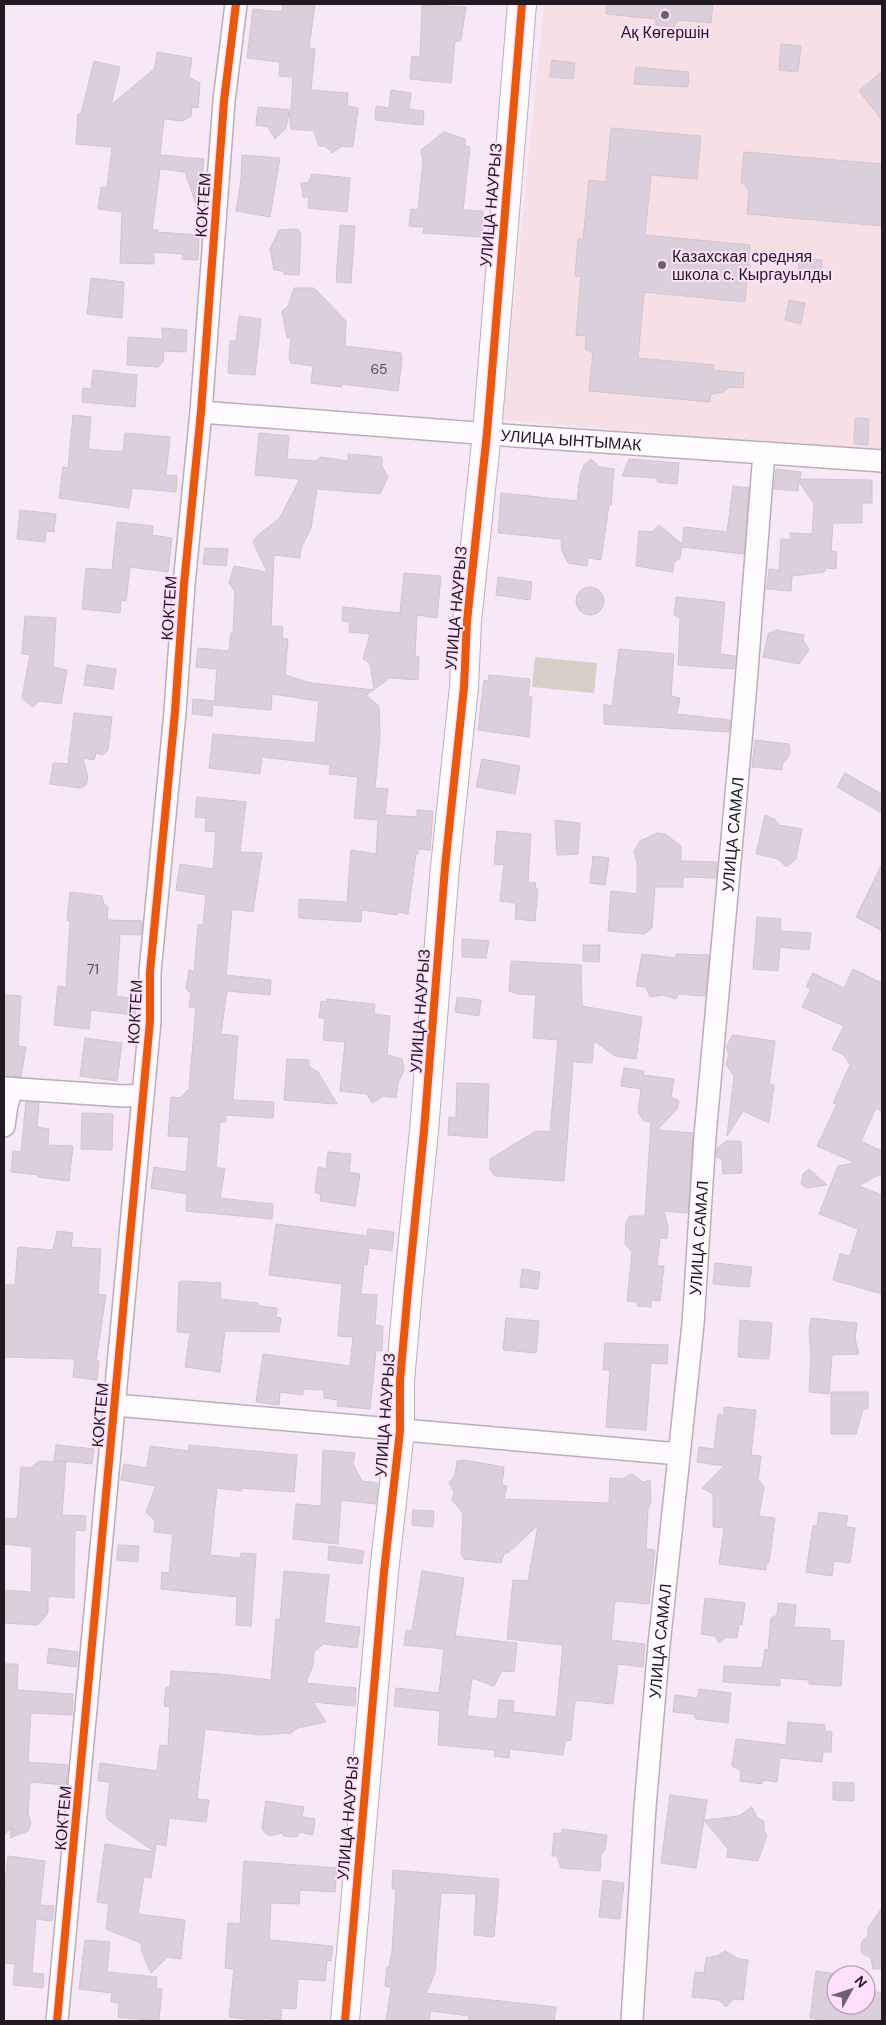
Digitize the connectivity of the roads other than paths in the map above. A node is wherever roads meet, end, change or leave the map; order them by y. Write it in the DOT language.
graph roads {
  1 [pos="236,4"];
  2 [pos="522,4"];
  3 [pos="201,412"];
  4 [pos="487,433"];
  5 [pos="764,453"];
  6 [pos="882,462"];
  7 [pos="8,1088"];
  8 [pos="142,1095"];
  9 [pos="4,1126"];
  10 [pos="115,1405"];
  11 [pos="400,1431"];
  12 [pos="679,1454"];
  13 [pos="57,2021"];
  14 [pos="344,2021"];
  15 [pos="632,2021"];
  1 -- 3 [label="street, КОКТЕМ"];
  2 -- 4 [label="street, УЛИЦА НАУРЫЗ"];
  3 -- 4 [label="street, УЛИЦА ЫНТЫМАК"];
  3 -- 8 [label="street, КОКТЕМ"];
  4 -- 5 [label="street, УЛИЦА ЫНТЫМАК"];
  4 -- 11 [label="street, УЛИЦА НАУРЫЗ"];
  5 -- 6 [label="street, УЛИЦА ЫНТЫМАК"];
  5 -- 12 [label="street, УЛИЦА САМАЛ"];
  7 -- 8 [label="street"];
  7 -- 9 [label="street"];
  8 -- 10 [label="street, КОКТЕМ"];
  10 -- 11 [label="street"];
  10 -- 13 [label="street, КОКТЕМ"];
  11 -- 12 [label="street"];
  11 -- 14 [label="street, УЛИЦА НАУРЫЗ"];
  12 -- 15 [label="street, УЛИЦА САМАЛ"];
}
